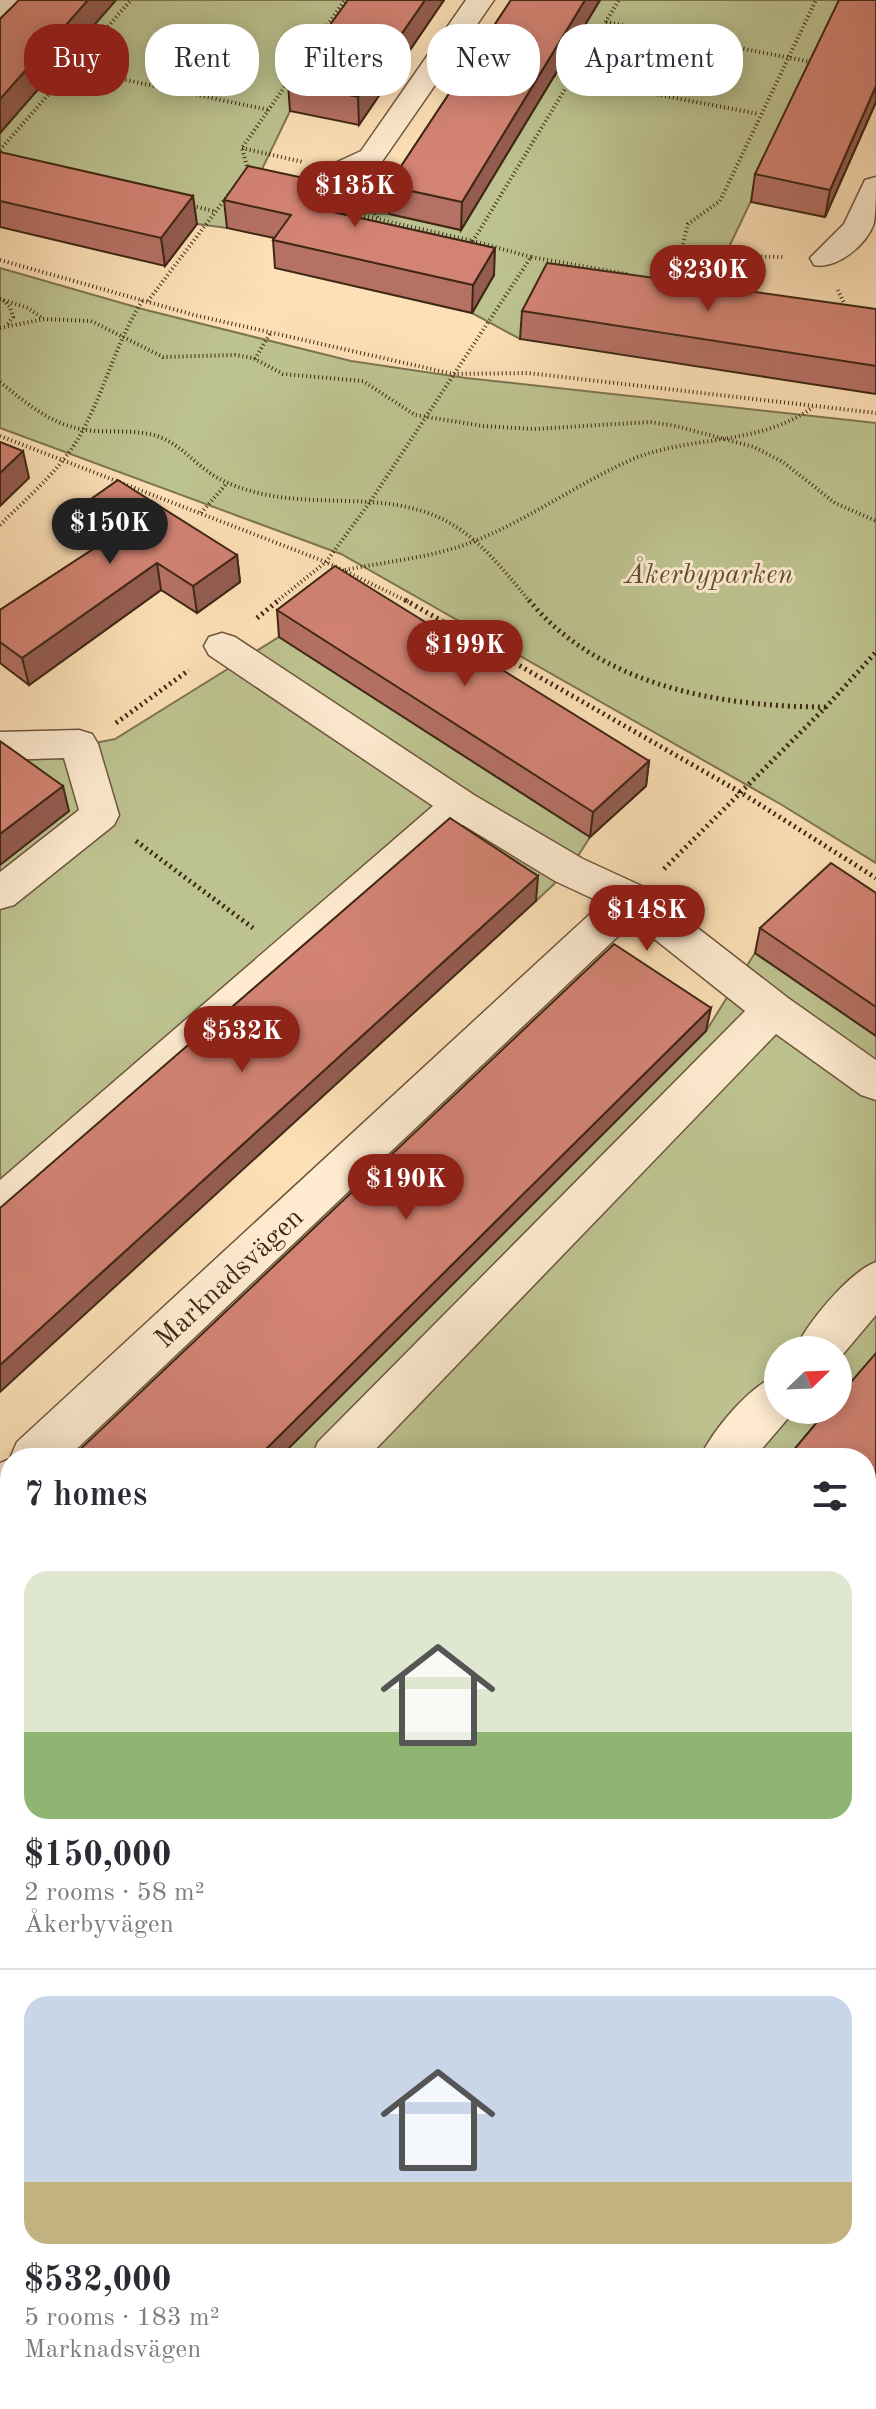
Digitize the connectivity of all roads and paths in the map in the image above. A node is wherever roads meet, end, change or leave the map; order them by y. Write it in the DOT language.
graph roads {
  1 [pos="7,0"];
  2 [pos="131,0"];
  3 [pos="345,0"];
  4 [pos="480,0"];
  5 [pos="619,0"];
  6 [pos="816,0"];
  7 [pos="0,9"];
  8 [pos="606,22"];
  9 [pos="110,24"];
  10 [pos="329,24"];
  11 [pos="787,58"];
  12 [pos="817,63"];
  13 [pos="129,80"];
  14 [pos="47,96"];
  15 [pos="279,96"];
  16 [pos="563,96"];
  17 [pos="663,96"];
  18 [pos="269,110"];
  19 [pos="759,114"];
  20 [pos="242,148"];
  21 [pos="0,150"];
  22 [pos="343,170"];
  23 [pos="241,178"];
  24 [pos="876,186"];
  25 [pos="234,187"];
  26 [pos="184,204"];
  27 [pos="321,206"];
  28 [pos="215,211"];
  29 [pos="473,241"];
  30 [pos="531,257"];
  31 [pos="825,258"];
  32 [pos="0,260"];
  33 [pos="676,271"];
  34 [pos="639,276"];
  35 [pos="654,279"];
  36 [pos="0,299"];
  37 [pos="145,300"];
  38 [pos="834,312"];
  39 [pos="849,315"];
  40 [pos="44,319"];
  41 [pos="1,328"];
  42 [pos="271,332"];
  43 [pos="120,335"];
  44 [pos="255,359"];
  45 [pos="453,374"];
  46 [pos="0,382"];
  47 [pos="813,407"];
  48 [pos="876,413"];
  49 [pos="424,416"];
  50 [pos="84,428"];
  51 [pos="0,436"];
  52 [pos="729,438"];
  53 [pos="63,460"];
  54 [pos="227,483"];
  55 [pos="370,502"];
  56 [pos="201,513"];
  57 [pos="876,521"];
  58 [pos="0,525"];
  59 [pos="477,539"];
  60 [pos="326,562"];
  61 [pos="344,570"];
  62 [pos="222,646"];
  63 [pos="876,652"];
  64 [pos="826,707"];
  65 [pos="79,744"];
  66 [pos="0,746"];
  67 [pos="740,792"];
  68 [pos="460,805"];
  69 [pos="100,815"];
  70 [pos="876,878"];
  71 [pos="0,894"];
  72 [pos="632,899"];
  73 [pos="289,955"];
  74 [pos="773,1010"];
  75 [pos="876,1083"];
  76 [pos="0,1207"];
  77 [pos="876,1282"];
  78 [pos="830,1336"];
  79 [pos="764,1412"];
  80 [pos="45,1448"];
  81 [pos="345,1448"];
  82 [pos="733,1448"];
  1 -- 7 [label="street"];
  2 -- 9 [label="path"];
  3 -- 10 [label="path"];
  4 -- 22 [label="street"];
  5 -- 8 [label="path"];
  6 -- 11 [label="path"];
  8 -- 11 [label="path"];
  11 -- 12 [label="path"];
  11 -- 19 [label="path"];
  13 -- 18 [label="path"];
  14 -- 21 [label="path"];
  15 -- 18 [label="path"];
  16 -- 29 [label="path"];
  17 -- 19 [label="path"];
  18 -- 20 [label="path"];
  19 -- 33 [label="path"];
  20 -- 22 [label="path"];
  20 -- 23 [label="path"];
  24 -- 31 [label="street"];
  25 -- 28 [label="path"];
  26 -- 28 [label="path"];
  27 -- 29 [label="path"];
  28 -- 37 [label="path"];
  29 -- 30 [label="path"];
  30 -- 34 [label="path"];
  30 -- 45 [label="path"];
  31 -- 33 [label="path"];
  32 -- 37 [label="path"];
  33 -- 35 [label="path"];
  36 -- 40 [label="path"];
  36 -- 41 [label="path"];
  37 -- 42 [label="path"];
  37 -- 43 [label="path"];
  38 -- 39 [label="path"];
  40 -- 41 [label="path"];
  40 -- 43 [label="path"];
  42 -- 44 [label="path"];
  42 -- 45 [label="path"];
  43 -- 44 [label="path"];
  43 -- 50 [label="path"];
  44 -- 49 [label="path"];
  45 -- 47 [label="path"];
  45 -- 49 [label="path"];
  46 -- 50 [label="path"];
  47 -- 48 [label="path"];
  47 -- 52 [label="path"];
  49 -- 52 [label="path"];
  49 -- 55 [label="path"];
  50 -- 53 [label="path"];
  50 -- 54 [label="path"];
  51 -- 53 [label="path"];
  52 -- 57 [label="path"];
  52 -- 59 [label="path"];
  53 -- 56 [label="path"];
  53 -- 58 [label="path"];
  54 -- 55 [label="path"];
  54 -- 56 [label="path"];
  55 -- 59 [label="path"];
  55 -- 60 [label="path"];
  56 -- 60 [label="path"];
  59 -- 61 [label="path"];
  59 -- 64 [label="path"];
  60 -- 61 [label="path"];
  60 -- 62 [label="path"];
  61 -- 67 [label="path"];
  62 -- 65 [label="path"];
  62 -- 68 [label="street"];
  63 -- 64 [label="path"];
  64 -- 67 [label="path"];
  65 -- 66 [label="street"];
  65 -- 69 [label="street"];
  67 -- 70 [label="path"];
  67 -- 72 [label="path"];
  68 -- 72 [label="street"];
  68 -- 73 [label="street"];
  69 -- 71 [label="street"];
  69 -- 73 [label="path"];
  72 -- 74 [label="street"];
  72 -- 80 [label="street, Marknadsvägen"];
  73 -- 76 [label="street"];
  74 -- 75 [label="street"];
  74 -- 81 [label="street"];
  77 -- 78 [label="street"];
  79 -- 82 [label="street"];
}
